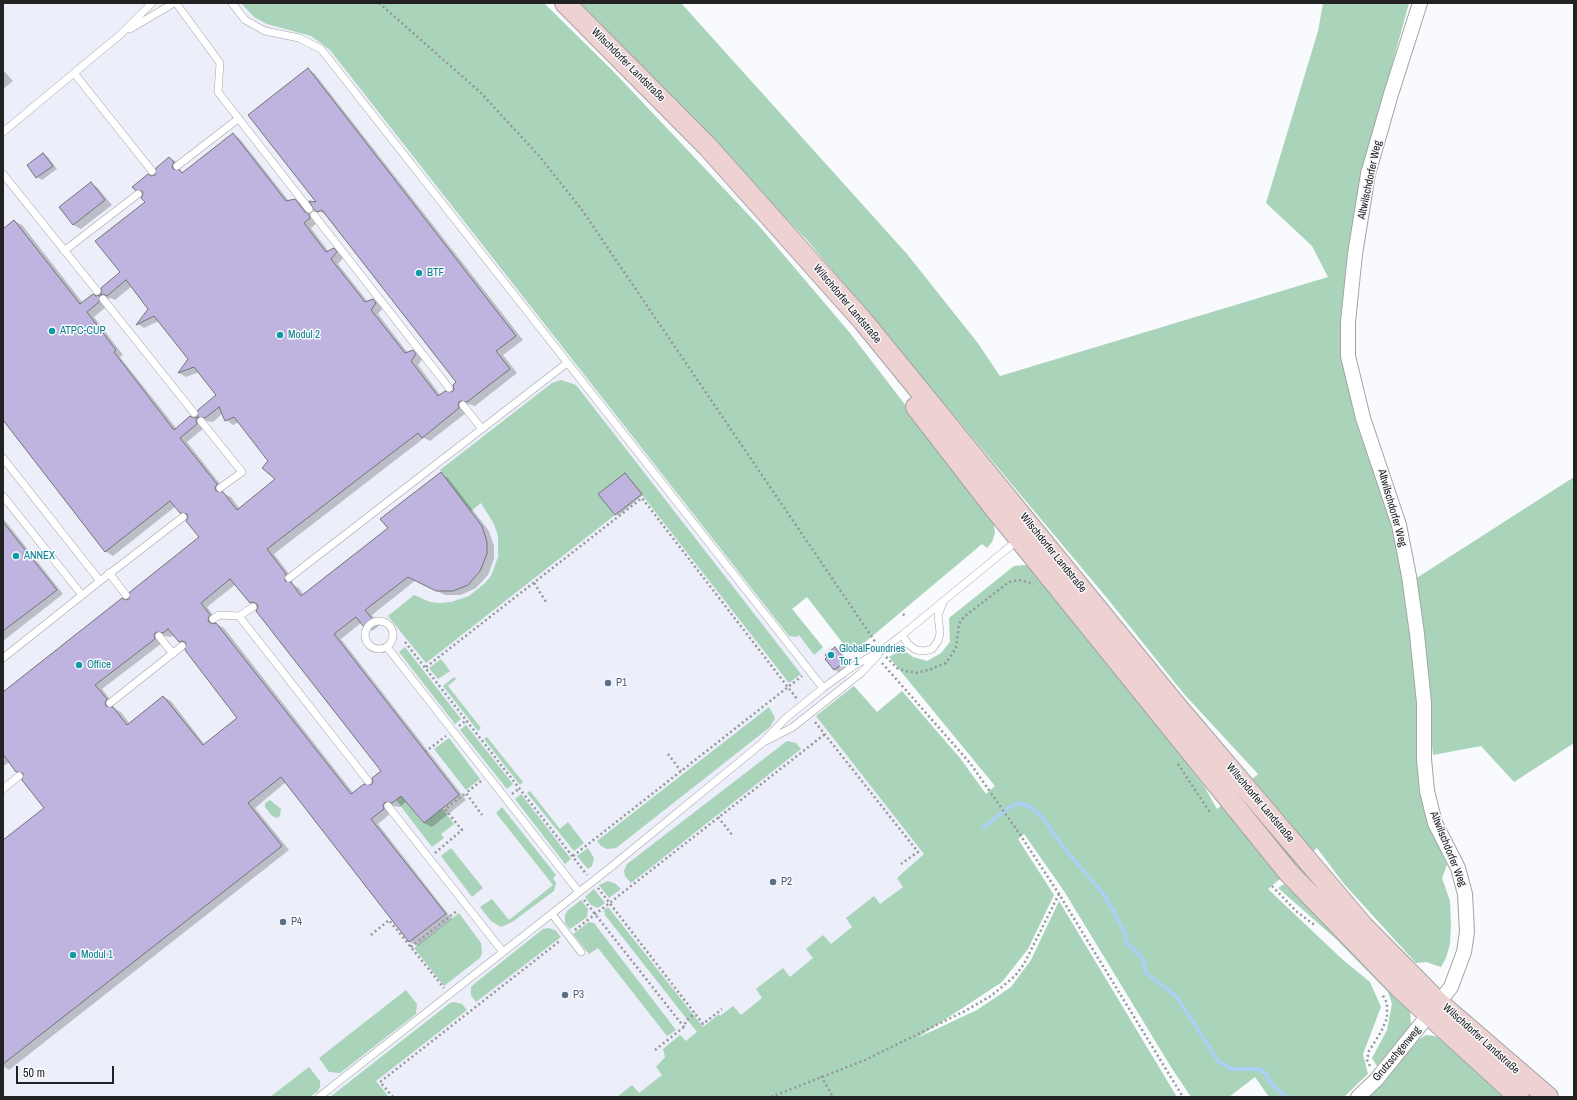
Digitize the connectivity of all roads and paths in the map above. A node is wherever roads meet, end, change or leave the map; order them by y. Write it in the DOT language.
graph roads {
  1 [pos="152,3"];
  2 [pos="175,3"];
  3 [pos="232,3"];
  4 [pos="379,3"];
  5 [pos="550,3"];
  6 [pos="565,3"];
  7 [pos="1420,3"];
  8 [pos="121,34"];
  9 [pos="74,73"];
  10 [pos="238,119"];
  11 [pos="3,132"];
  12 [pos="177,166"];
  13 [pos="152,171"];
  14 [pos="3,174"];
  15 [pos="138,194"];
  16 [pos="309,209"];
  17 [pos="314,215"];
  18 [pos="64,250"];
  19 [pos="96,291"];
  20 [pos="103,299"];
  21 [pos="567,363"];
  22 [pos="449,388"];
  23 [pos="463,405"];
  24 [pos="194,413"];
  25 [pos="201,421"];
  26 [pos="482,429"];
  27 [pos="3,458"];
  28 [pos="220,488"];
  29 [pos="3,496"];
  30 [pos="183,517"];
  31 [pos="1026,533"];
  32 [pos="110,574"];
  33 [pos="288,578"];
  34 [pos="100,581"];
  35 [pos="534,583"];
  36 [pos="1040,588"];
  37 [pos="82,595"];
  38 [pos="126,595"];
  39 [pos="546,602"];
  40 [pos="943,602"];
  41 [pos="252,607"];
  42 [pos="239,616"];
  43 [pos="213,619"];
  44 [pos="902,635"];
  45 [pos="159,636"];
  46 [pos="405,642"];
  47 [pos="182,646"];
  48 [pos="387,647"];
  49 [pos="881,651"];
  50 [pos="173,654"];
  51 [pos="3,658"];
  52 [pos="426,667"];
  53 [pos="809,671"];
  54 [pos="788,687"];
  55 [pos="823,688"];
  56 [pos="110,703"];
  57 [pos="802,705"];
  58 [pos="809,714"];
  59 [pos="825,734"];
  60 [pos="761,744"];
  61 [pos="668,754"];
  62 [pos="1177,761"];
  63 [pos="681,771"];
  64 [pos="19,776"];
  65 [pos="487,776"];
  66 [pos="368,781"];
  67 [pos="3,788"];
  68 [pos="466,793"];
  69 [pos="388,806"];
  70 [pos="1211,814"];
  71 [pos="482,815"];
  72 [pos="718,817"];
  73 [pos="733,836"];
  74 [pos="444,845"];
  75 [pos="573,856"];
  76 [pos="901,864"];
  77 [pos="593,881"];
  78 [pos="1272,886"];
  79 [pos="579,892"];
  80 [pos="1059,894"];
  81 [pos="610,903"];
  82 [pos="465,904"];
  83 [pos="552,914"];
  84 [pos="596,914"];
  85 [pos="1318,928"];
  86 [pos="371,935"];
  87 [pos="568,935"];
  88 [pos="411,947"];
  89 [pos="503,952"];
  90 [pos="582,952"];
  91 [pos="1380,992"];
  92 [pos="449,995"];
  93 [pos="722,1009"];
  94 [pos="1434,1009"];
  95 [pos="695,1013"];
  96 [pos="684,1027"];
  97 [pos="655,1050"];
  98 [pos="820,1076"];
  99 [pos="1376,1080"];
  100 [pos="319,1097"];
  101 [pos="392,1097"];
  102 [pos="772,1097"];
  103 [pos="833,1097"];
  104 [pos="1183,1097"];
  105 [pos="1358,1097"];
  106 [pos="1519,1097"];
  107 [pos="1548,1097"];
  1 -- 8 [label="lane"];
  2 -- 8 [label="lane"];
  2 -- 10 [label="lane"];
  3 -- 21 [label="lane"];
  4 -- 49 [label="path"];
  5 -- 31 [label="main road, Wilschdorfer Landstraße"];
  6 -- 31 [label="main road, Wilschdorfer Landstraße"];
  7 -- 94 [label="street, Altwilschdorfer Weg"];
  8 -- 9 [label="lane"];
  9 -- 11 [label="lane"];
  9 -- 13 [label="lane"];
  10 -- 12 [label="lane"];
  10 -- 16 [label="lane"];
  14 -- 18 [label="lane"];
  15 -- 18 [label="lane"];
  17 -- 22 [label="lane"];
  18 -- 19 [label="lane"];
  20 -- 24 [label="lane"];
  21 -- 26 [label="lane"];
  21 -- 53 [label="lane"];
  23 -- 26 [label="lane"];
  25 -- 28 [label="lane"];
  26 -- 33 [label="lane"];
  27 -- 34 [label="lane"];
  29 -- 37 [label="lane"];
  30 -- 32 [label="lane"];
  31 -- 40 [label="lane"];
  31 -- 94 [label="main road, Wilschdorfer Landstraße"];
  32 -- 34 [label="lane"];
  32 -- 38 [label="lane"];
  34 -- 37 [label="lane"];
  35 -- 39 [label="path"];
  35 -- 52 [label="path"];
  35 -- 54 [label="path"];
  36 -- 49 [label="path"];
  37 -- 51 [label="lane"];
  40 -- 44 [label="lane"];
  40 -- 44 [label="lane"];
  41 -- 42 [label="lane"];
  42 -- 43 [label="lane"];
  42 -- 66 [label="lane"];
  44 -- 49 [label="lane"];
  45 -- 50 [label="lane"];
  46 -- 52 [label="path"];
  47 -- 50 [label="lane"];
  48 -- 65 [label="lane"];
  49 -- 55 [label="lane"];
  49 -- 58 [label="lane"];
  49 -- 80 [label="path"];
  50 -- 56 [label="lane"];
  52 -- 75 [label="path"];
  53 -- 54 [label="path"];
  53 -- 55 [label="lane"];
  54 -- 57 [label="path"];
  54 -- 63 [label="path"];
  55 -- 57 [label="lane"];
  57 -- 60 [label="lane"];
  58 -- 59 [label="path"];
  58 -- 60 [label="lane"];
  59 -- 72 [label="path"];
  59 -- 76 [label="path"];
  60 -- 77 [label="lane"];
  61 -- 63 [label="path"];
  62 -- 70 [label="path"];
  63 -- 75 [label="path"];
  64 -- 67 [label="lane"];
  65 -- 68 [label="path"];
  65 -- 79 [label="lane"];
  68 -- 71 [label="path"];
  68 -- 74 [label="path"];
  69 -- 82 [label="lane"];
  72 -- 73 [label="path"];
  72 -- 81 [label="path"];
  75 -- 77 [label="path"];
  77 -- 79 [label="lane"];
  77 -- 81 [label="path"];
  78 -- 85 [label="path"];
  79 -- 83 [label="lane"];
  79 -- 84 [label="path"];
  80 -- 98 [label="path"];
  80 -- 104 [label="path"];
  81 -- 84 [label="path"];
  81 -- 95 [label="path"];
  82 -- 88 [label="path"];
  82 -- 89 [label="lane"];
  83 -- 87 [label="lane"];
  83 -- 89 [label="lane"];
  84 -- 87 [label="path"];
  84 -- 96 [label="path"];
  86 -- 88 [label="path"];
  87 -- 90 [label="lane"];
  87 -- 101 [label="path"];
  88 -- 92 [label="path"];
  89 -- 92 [label="lane"];
  91 -- 99 [label="path"];
  92 -- 100 [label="lane"];
  93 -- 95 [label="path"];
  94 -- 99 [label="street, Grutzschgenweg"];
  94 -- 106 [label="main road, Wilschdorfer Landstraße"];
  94 -- 107 [label="main road, Wilschdorfer Landstraße"];
  95 -- 96 [label="path"];
  96 -- 97 [label="path"];
  98 -- 102 [label="path"];
  98 -- 103 [label="path"];
  99 -- 105 [label="street, Grutzschgenweg"];
}
